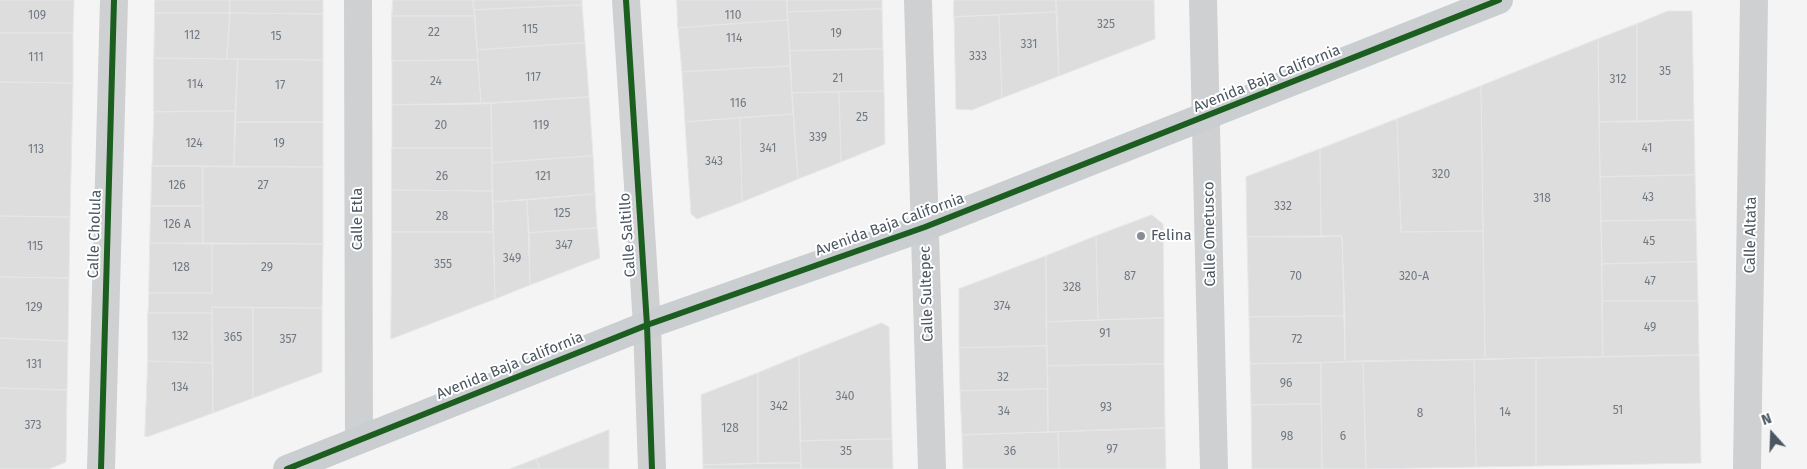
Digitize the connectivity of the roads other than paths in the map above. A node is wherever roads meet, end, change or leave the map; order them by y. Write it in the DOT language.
graph roads {
  1 [pos="114,0"];
  2 [pos="358,0"];
  3 [pos="626,0"];
  4 [pos="918,0"];
  5 [pos="1203,0"];
  6 [pos="1499,0"];
  7 [pos="1754,0"];
  8 [pos="1208,116"];
  9 [pos="925,227"];
  10 [pos="647,325"];
  11 [pos="359,439"];
  12 [pos="101,469"];
  13 [pos="288,469"];
  14 [pos="652,469"];
  15 [pos="932,469"];
  16 [pos="1214,469"];
  17 [pos="1747,469"];
  1 -- 12 [label="street, Calle Cholula"];
  2 -- 11 [label="street, Calle Etla"];
  3 -- 10 [label="street, Calle Saltillo"];
  4 -- 9 [label="street, Calle Sultepec"];
  5 -- 8 [label="street, Calle Ometusco"];
  6 -- 8 [label="main road, Avenida Baja California"];
  7 -- 17 [label="street, Calle Altata"];
  8 -- 9 [label="main road, Avenida Baja California"];
  8 -- 16 [label="street, Calle Ometusco"];
  9 -- 10 [label="main road, Avenida Baja California"];
  9 -- 15 [label="street, Calle Sultepec"];
  10 -- 11 [label="main road, Avenida Baja California"];
  10 -- 14 [label="street, Calle Saltillo"];
  11 -- 13 [label="main road, Avenida Baja California"];
}
